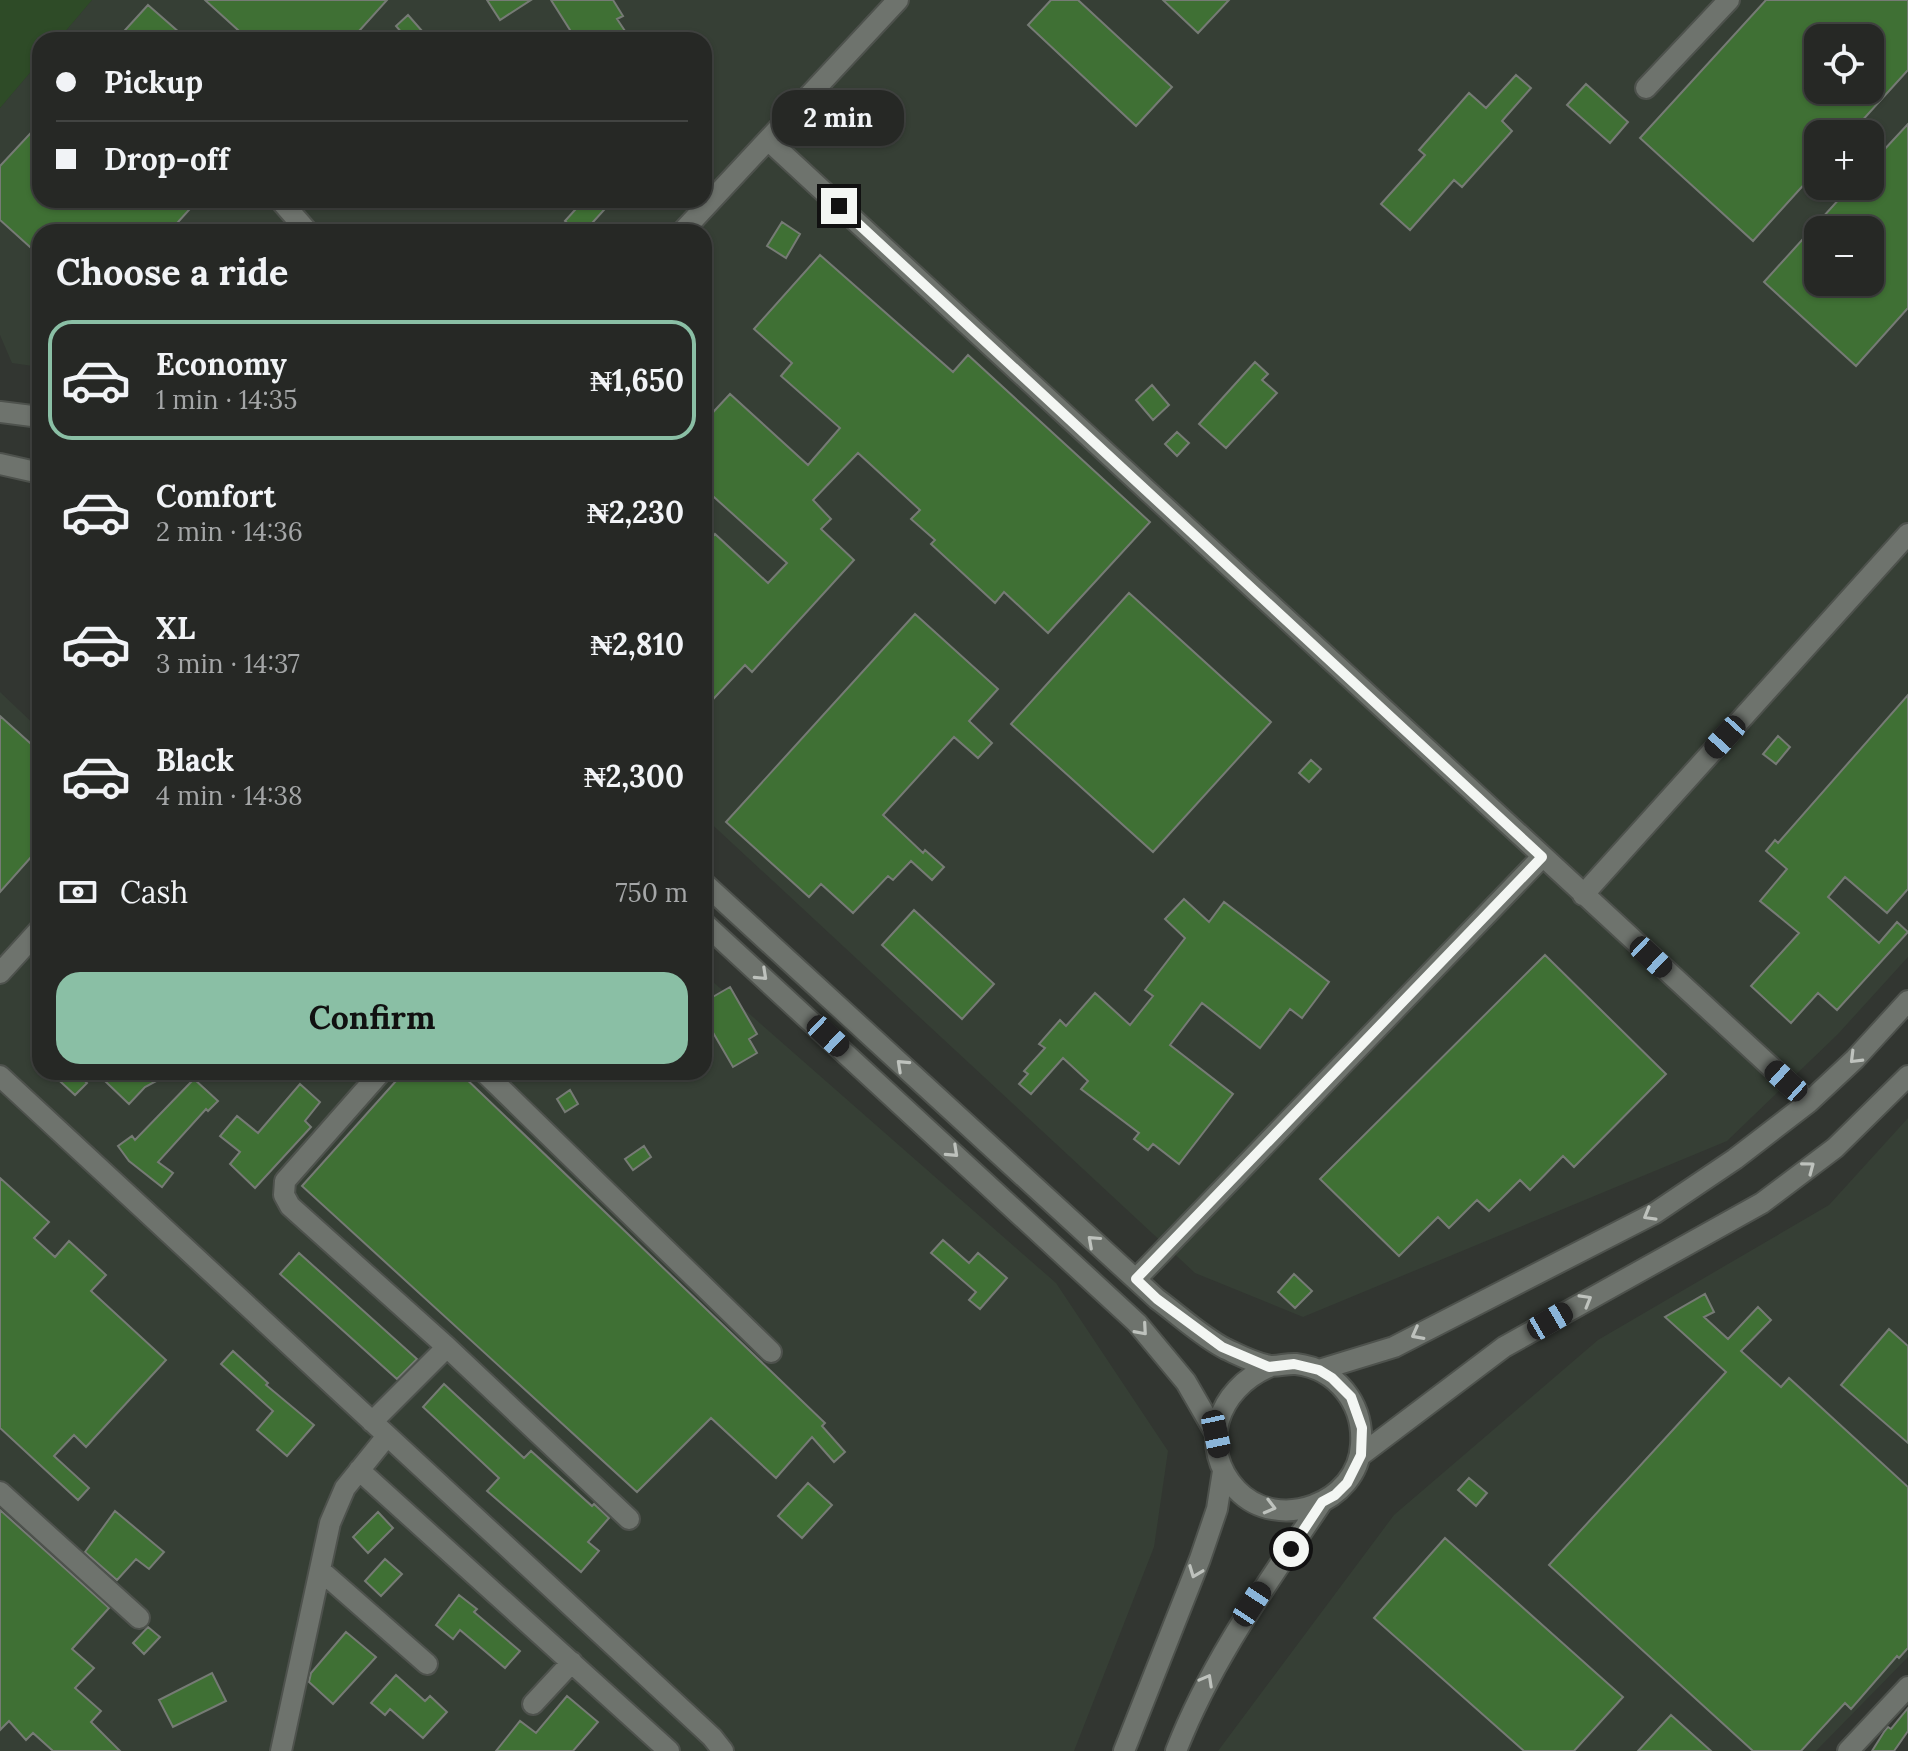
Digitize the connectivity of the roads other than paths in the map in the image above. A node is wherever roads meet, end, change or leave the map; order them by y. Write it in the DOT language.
graph roads {
  1 [pos="898,0"];
  2 [pos="1729,0"];
  3 [pos="1646,88"];
  4 [pos="769,141"];
  5 [pos="712,201"];
  6 [pos="287,208"];
  7 [pos="705,208"];
  8 [pos="301,224"];
  9 [pos="690,224"];
  10 [pos="0,412"];
  11 [pos="32,416"];
  12 [pos="0,464"];
  13 [pos="32,471"];
  14 [pos="1908,534"];
  15 [pos="1542,857"];
  16 [pos="712,890"];
  17 [pos="1583,895"];
  18 [pos="712,930"];
  19 [pos="32,938"];
  20 [pos="0,973"];
  21 [pos="1908,1001"];
  22 [pos="0,1076"];
  23 [pos="1908,1076"];
  24 [pos="374,1080"];
  25 [pos="492,1080"];
  26 [pos="1809,1102"];
  27 [pos="1136,1279"];
  28 [pos="447,1347"];
  29 [pos="771,1352"];
  30 [pos="1269,1367"];
  31 [pos="1319,1370"];
  32 [pos="372,1422"];
  33 [pos="1216,1434"];
  34 [pos="387,1436"];
  35 [pos="1361,1455"];
  36 [pos="359,1470"];
  37 [pos="1223,1471"];
  38 [pos="0,1492"];
  39 [pos="1322,1502"];
  40 [pos="629,1519"];
  41 [pos="320,1570"];
  42 [pos="139,1618"];
  43 [pos="572,1662"];
  44 [pos="427,1664"];
  45 [pos="1908,1687"];
  46 [pos="533,1704"];
  47 [pos="281,1751"];
  48 [pos="669,1751"];
  49 [pos="723,1751"];
  50 [pos="1124,1751"];
  51 [pos="1176,1751"];
  52 [pos="1848,1751"];
  1 -- 4 [label="street"];
  2 -- 3 [label="street"];
  4 -- 5 [label="street"];
  4 -- 15 [label="street"];
  6 -- 8 [label="street"];
  7 -- 9 [label="street"];
  10 -- 11 [label="street"];
  12 -- 13 [label="street"];
  14 -- 17 [label="street"];
  15 -- 17 [label="street"];
  15 -- 27 [label="street"];
  27 -- 16 [label="street, one-way"];
  17 -- 26 [label="street"];
  18 -- 33 [label="street, one-way"];
  19 -- 20 [label="street"];
  21 -- 26 [label="street, one-way"];
  22 -- 32 [label="street"];
  35 -- 23 [label="street, one-way"];
  24 -- 28 [label="street"];
  25 -- 29 [label="street"];
  26 -- 31 [label="street, one-way"];
  27 -- 30 [label="street"];
  28 -- 32 [label="street"];
  28 -- 40 [label="street"];
  30 -- 31 [label="street"];
  30 -- 33 [label="street"];
  31 -- 35 [label="street"];
  32 -- 34 [label="street"];
  33 -- 37 [label="street"];
  34 -- 36 [label="street"];
  34 -- 49 [label="street"];
  35 -- 39 [label="street"];
  36 -- 41 [label="street"];
  36 -- 43 [label="street"];
  37 -- 39 [label="street, one-way"];
  37 -- 50 [label="street, one-way"];
  38 -- 42 [label="street"];
  51 -- 39 [label="street, one-way"];
  41 -- 44 [label="street"];
  41 -- 47 [label="street"];
  43 -- 46 [label="street"];
  43 -- 48 [label="street"];
  45 -- 52 [label="street"];
}
